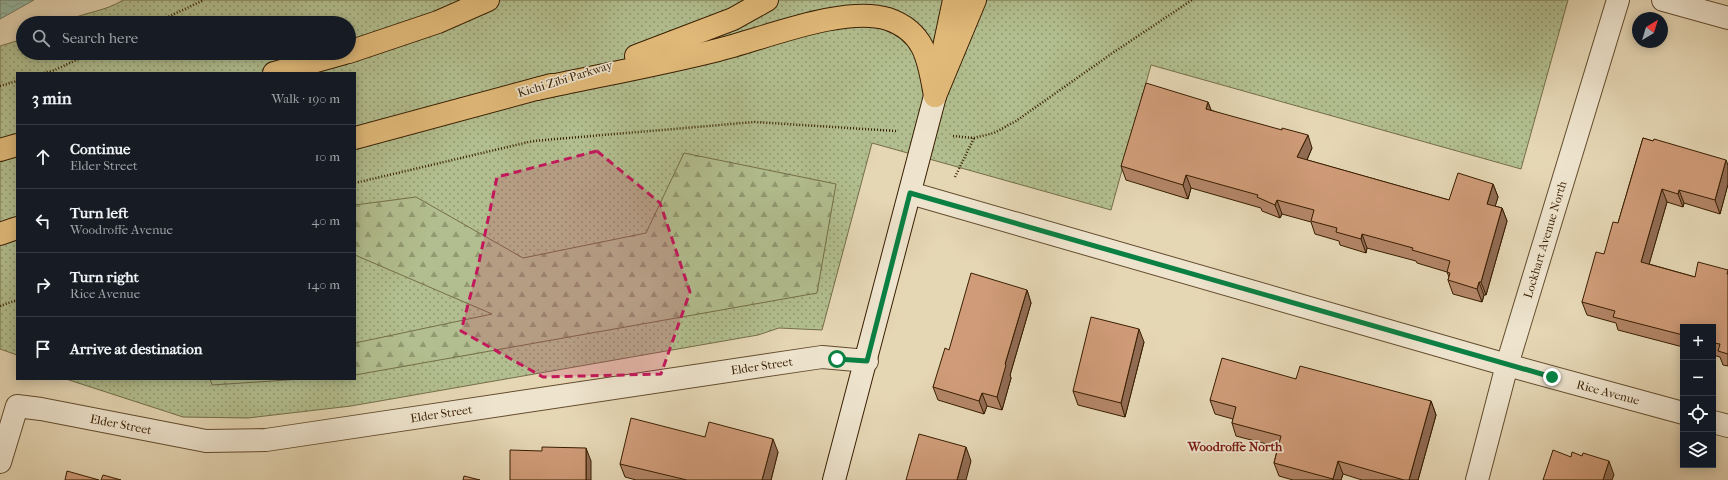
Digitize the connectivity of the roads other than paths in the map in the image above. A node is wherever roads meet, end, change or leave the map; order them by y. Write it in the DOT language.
graph roads {
  1 [pos="488,0"];
  2 [pos="767,0"];
  3 [pos="954,0"];
  4 [pos="975,0"];
  5 [pos="1618,0"];
  6 [pos="1662,0"];
  7 [pos="1728,18"];
  8 [pos="356,50"];
  9 [pos="320,60"];
  10 [pos="278,72"];
  11 [pos="537,89"];
  12 [pos="935,96"];
  13 [pos="356,138"];
  14 [pos="16,145"];
  15 [pos="0,150"];
  16 [pos="910,193"];
  17 [pos="16,228"];
  18 [pos="0,234"];
  19 [pos="867,361"];
  20 [pos="1507,364"];
  21 [pos="1680,412"];
  22 [pos="1716,423"];
  23 [pos="1728,426"];
  24 [pos="0,462"];
  25 [pos="834,480"];
  26 [pos="1477,480"];
  1 -- 8 [label="highway"];
  2 -- 11 [label="highway, Kichi Zībī Parkway"];
  3 -- 12 [label="highway"];
  4 -- 12 [label="highway"];
  5 -- 20 [label="street, Lockhart Avenue North"];
  6 -- 7 [label="street"];
  9 -- 10 [label="highway"];
  11 -- 12 [label="highway"];
  11 -- 13 [label="highway, Kichi Zībī Parkway"];
  12 -- 16 [label="street"];
  14 -- 15 [label="highway"];
  16 -- 19 [label="street"];
  16 -- 20 [label="street, Rice Avenue"];
  17 -- 18 [label="highway"];
  19 -- 24 [label="street, Elder Street"];
  19 -- 25 [label="street"];
  20 -- 21 [label="street, Rice Avenue"];
  20 -- 26 [label="street, Lockhart Avenue North"];
  22 -- 23 [label="street"];
}
